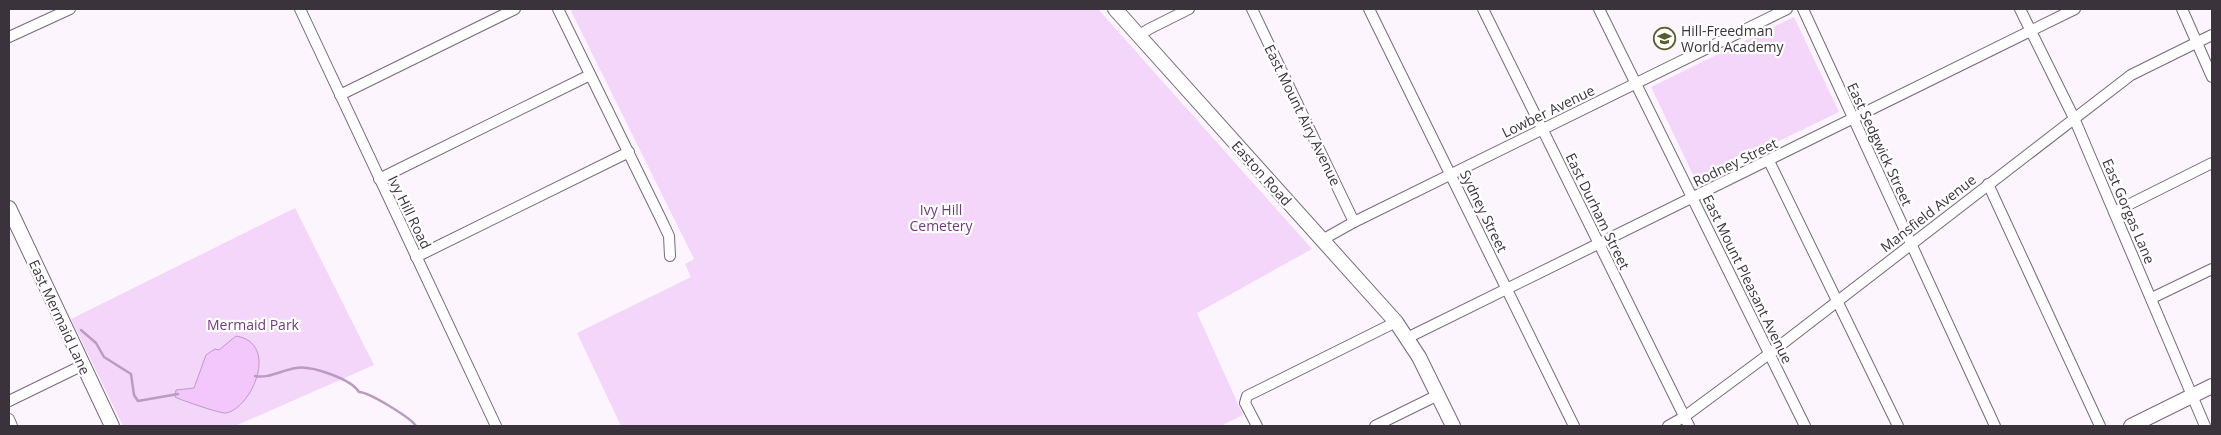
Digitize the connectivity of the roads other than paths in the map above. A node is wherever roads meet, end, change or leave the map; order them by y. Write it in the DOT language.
graph roads {
  1 [pos="70,9"];
  2 [pos="300,9"];
  3 [pos="515,9"];
  4 [pos="558,9"];
  5 [pos="1115,9"];
  6 [pos="1189,9"];
  7 [pos="1252,9"];
  8 [pos="1369,9"];
  9 [pos="1483,9"];
  10 [pos="1599,9"];
  11 [pos="1788,9"];
  12 [pos="1803,9"];
  13 [pos="2020,9"];
  14 [pos="2075,9"];
  15 [pos="2182,9"];
  16 [pos="2030,30"];
  17 [pos="2212,35"];
  18 [pos="1138,36"];
  19 [pos="9,37"];
  20 [pos="2196,42"];
  21 [pos="590,75"];
  22 [pos="2212,77"];
  23 [pos="1636,83"];
  24 [pos="340,95"];
  25 [pos="2074,118"];
  26 [pos="1852,119"];
  27 [pos="1542,128"];
  28 [pos="628,152"];
  29 [pos="1769,161"];
  30 [pos="2212,164"];
  31 [pos="1450,174"];
  32 [pos="378,179"];
  33 [pos="1988,184"];
  34 [pos="1692,198"];
  35 [pos="9,208"];
  36 [pos="2114,212"];
  37 [pos="1354,222"];
  38 [pos="1322,240"];
  39 [pos="1599,244"];
  40 [pos="1911,244"];
  41 [pos="670,256"];
  42 [pos="416,257"];
  43 [pos="2212,269"];
  44 [pos="1507,289"];
  45 [pos="2152,298"];
  46 [pos="1837,301"];
  47 [pos="1396,322"];
  48 [pos="1407,338"];
  49 [pos="1769,354"];
  50 [pos="83,365"];
  51 [pos="2212,386"];
  52 [pos="1438,395"];
  53 [pos="2192,397"];
  54 [pos="9,402"];
  55 [pos="9,419"];
  56 [pos="1686,422"];
  57 [pos="12,426"];
  58 [pos="112,426"];
  59 [pos="496,426"];
  60 [pos="1257,426"];
  61 [pos="1375,426"];
  62 [pos="1452,426"];
  63 [pos="1574,426"];
  64 [pos="1668,426"];
  65 [pos="1805,426"];
  66 [pos="1898,426"];
  67 [pos="1995,426"];
  68 [pos="2100,426"];
  69 [pos="2131,426"];
  70 [pos="2205,426"];
  1 -- 19 [label="street"];
  2 -- 24 [label="street, Ivy Hill Road"];
  3 -- 24 [label="street"];
  4 -- 21 [label="street"];
  5 -- 18 [label="main road, Easton Road"];
  6 -- 18 [label="street"];
  7 -- 37 [label="street, East Mount Airy Avenue"];
  8 -- 31 [label="street, Sydney Street"];
  9 -- 27 [label="street, East Durham Street"];
  10 -- 23 [label="street, East Mount Pleasant Avenue"];
  11 -- 23 [label="street, Lowber Avenue"];
  12 -- 26 [label="street, East Sedgwick Street"];
  13 -- 16 [label="street, East Gorgas Lane"];
  14 -- 16 [label="street, Rodney Street"];
  15 -- 20 [label="street"];
  16 -- 25 [label="street, East Gorgas Lane"];
  16 -- 26 [label="street, Rodney Street"];
  17 -- 20 [label="street, Mansfield Avenue"];
  18 -- 38 [label="main road, Easton Road"];
  20 -- 22 [label="street"];
  20 -- 25 [label="street, Mansfield Avenue"];
  21 -- 28 [label="street"];
  21 -- 32 [label="street"];
  23 -- 27 [label="street, Lowber Avenue"];
  23 -- 34 [label="street, East Mount Pleasant Avenue"];
  24 -- 32 [label="street, Ivy Hill Road"];
  25 -- 33 [label="street, Mansfield Avenue"];
  25 -- 36 [label="street, East Gorgas Lane"];
  26 -- 29 [label="street, Rodney Street"];
  26 -- 40 [label="street, East Sedgwick Street"];
  27 -- 31 [label="street, Lowber Avenue"];
  27 -- 39 [label="street, East Durham Street"];
  28 -- 41 [label="street"];
  28 -- 42 [label="street"];
  29 -- 34 [label="street, Rodney Street"];
  29 -- 46 [label="street"];
  30 -- 36 [label="street"];
  31 -- 37 [label="street, Lowber Avenue"];
  31 -- 44 [label="street, Sydney Street"];
  32 -- 42 [label="street, Ivy Hill Road"];
  33 -- 40 [label="street, Mansfield Avenue"];
  33 -- 68 [label="street"];
  34 -- 39 [label="street, Rodney Street"];
  34 -- 49 [label="street, East Mount Pleasant Avenue"];
  35 -- 50 [label="main road, East Mermaid Lane"];
  36 -- 45 [label="street, East Gorgas Lane"];
  37 -- 38 [label="street, Lowber Avenue"];
  38 -- 47 [label="main road, Easton Road"];
  39 -- 44 [label="street, Rodney Street"];
  39 -- 56 [label="street, East Durham Street"];
  40 -- 46 [label="street, Mansfield Avenue"];
  40 -- 67 [label="street, East Sedgwick Street"];
  42 -- 59 [label="street, Ivy Hill Road"];
  43 -- 45 [label="street"];
  44 -- 48 [label="street, Rodney Street"];
  44 -- 63 [label="street, Sydney Street"];
  45 -- 53 [label="street, East Gorgas Lane"];
  46 -- 49 [label="street, Mansfield Avenue"];
  46 -- 66 [label="street"];
  47 -- 48 [label="main road, Easton Road"];
  47 -- 60 [label="street"];
  48 -- 52 [label="main road"];
  49 -- 56 [label="street, Mansfield Avenue"];
  49 -- 65 [label="street, East Mount Pleasant Avenue"];
  50 -- 54 [label="street"];
  50 -- 58 [label="main road, East Mermaid Lane"];
  51 -- 53 [label="main road"];
  52 -- 61 [label="street"];
  52 -- 62 [label="main road"];
  53 -- 69 [label="main road"];
  53 -- 70 [label="street, East Gorgas Lane"];
  55 -- 57 [label="street"];
  56 -- 64 [label="street, Mansfield Avenue"];
}
